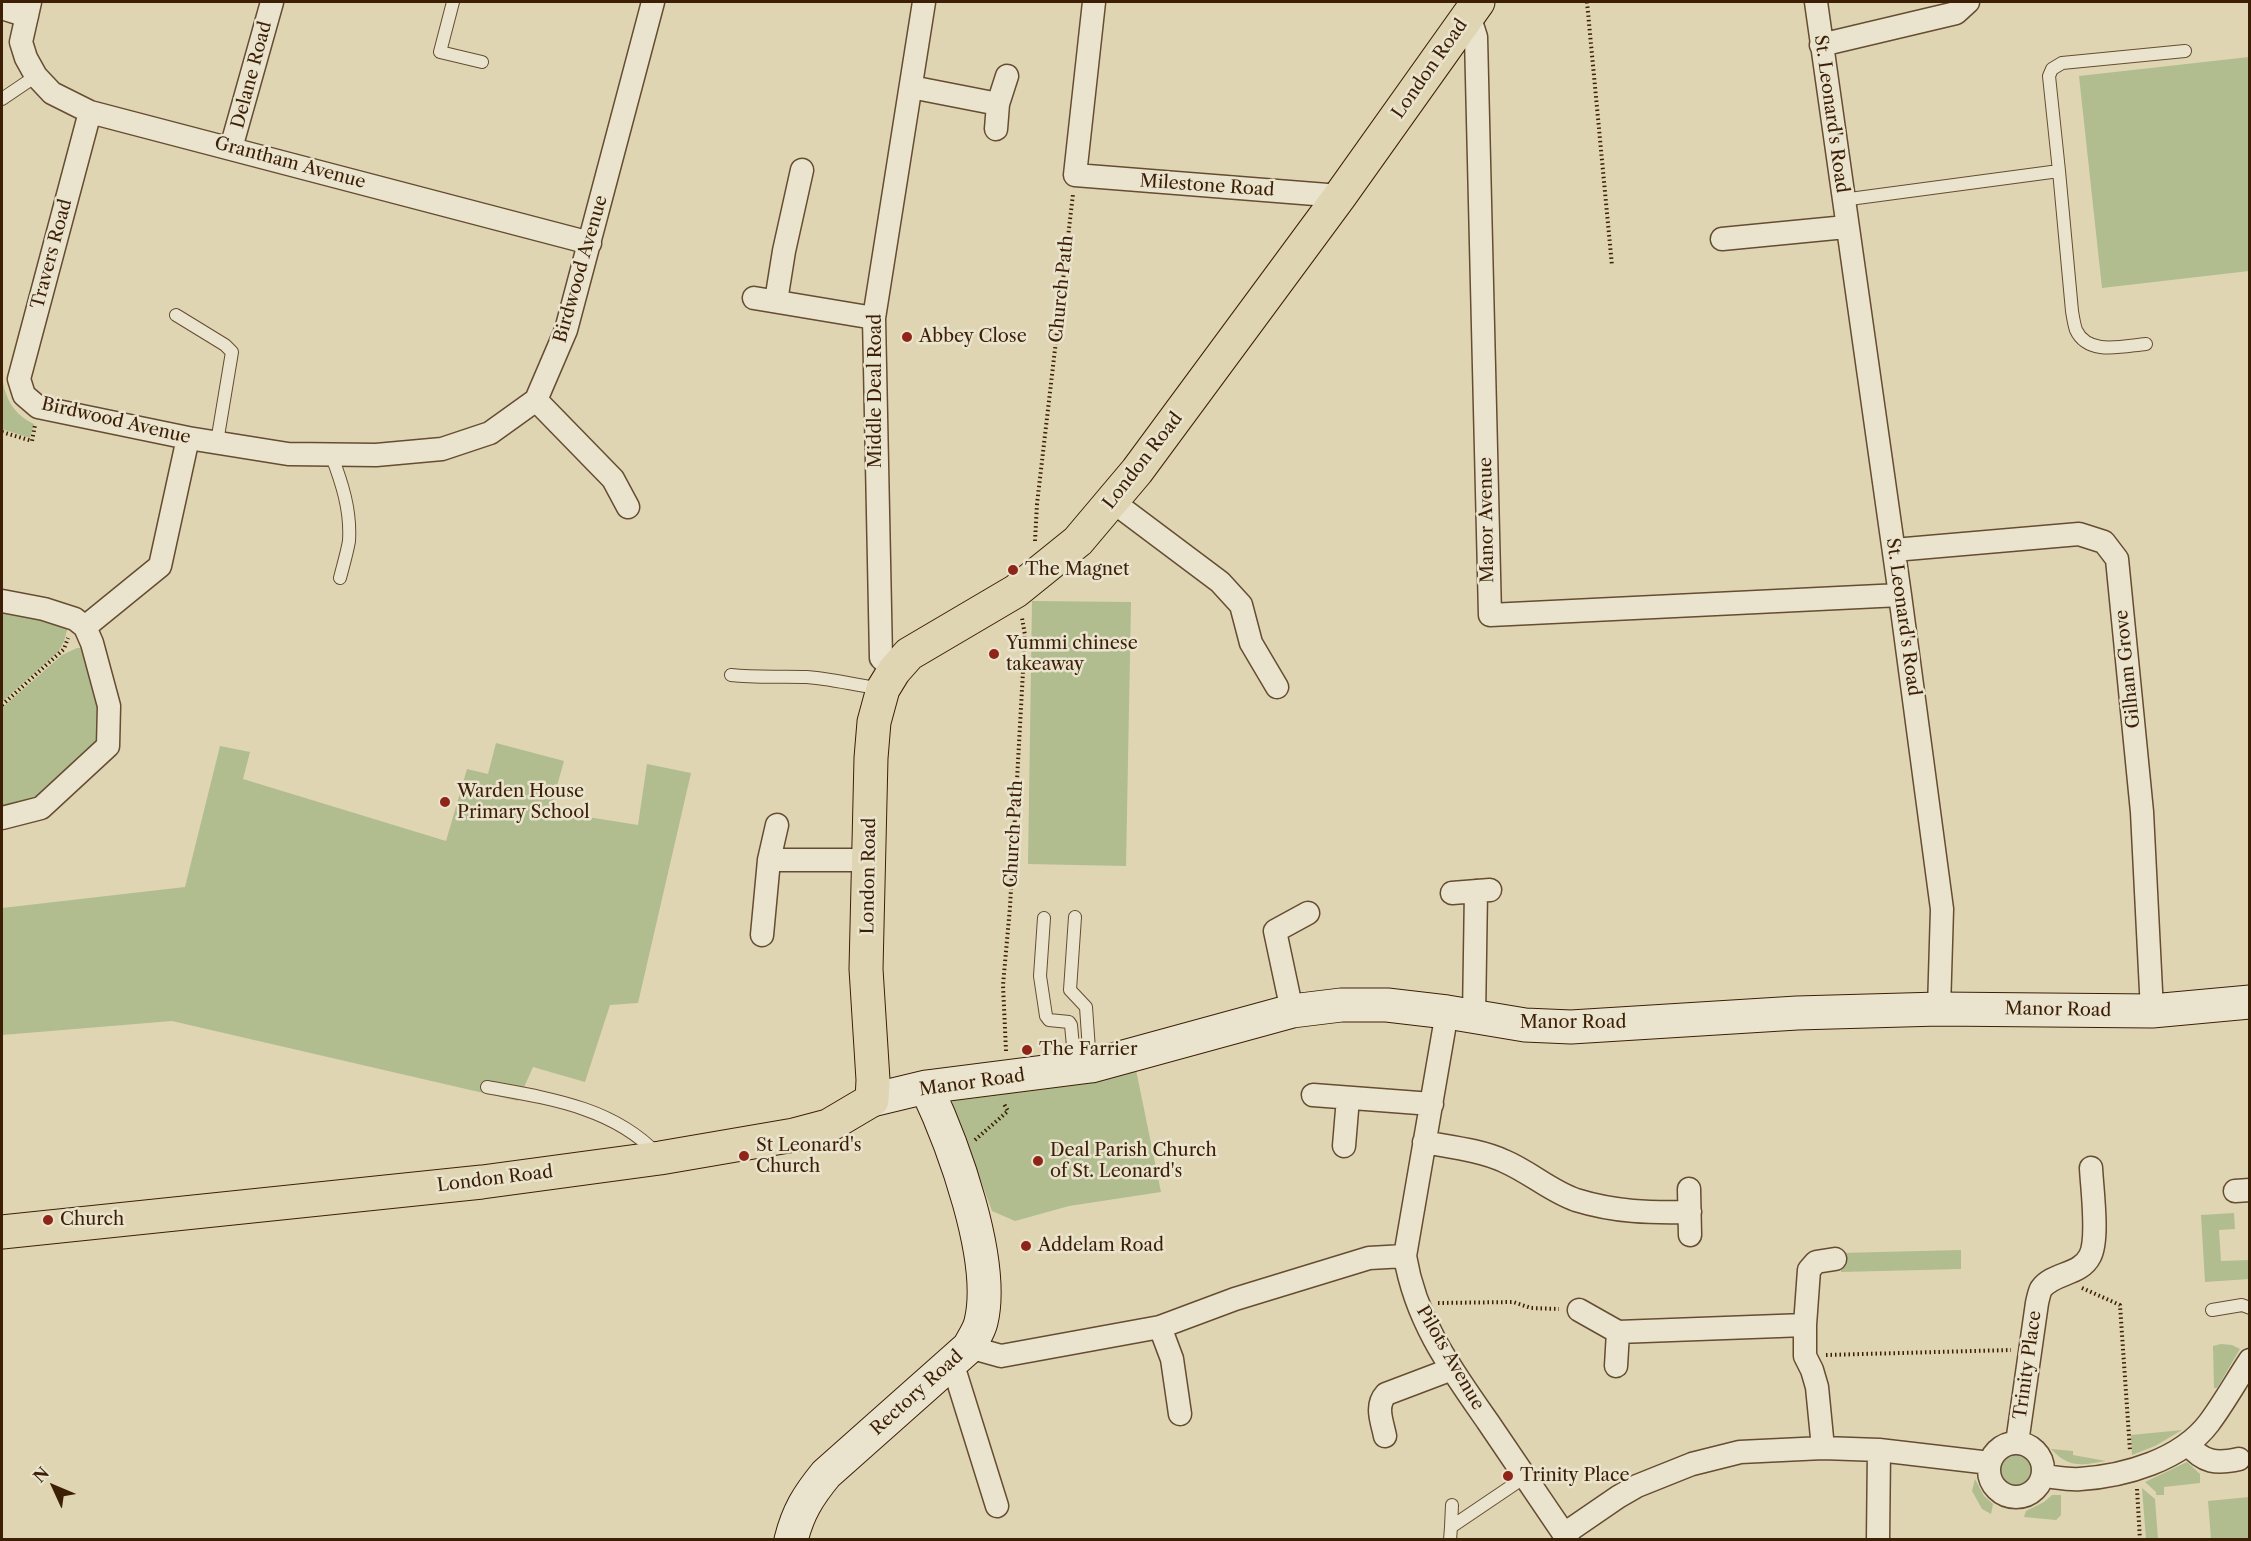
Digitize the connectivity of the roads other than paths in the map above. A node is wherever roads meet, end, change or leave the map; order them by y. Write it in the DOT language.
graph roads {
  1 [pos="272,2"];
  2 [pos="453,2"];
  3 [pos="653,2"];
  4 [pos="924,2"];
  5 [pos="1094,2"];
  6 [pos="1816,2"];
  7 [pos="1968,2"];
  8 [pos="2,8"];
  9 [pos="1474,8"];
  10 [pos="29,9"];
  11 [pos="1821,45"];
  12 [pos="2185,51"];
  13 [pos="482,62"];
  14 [pos="36,76"];
  15 [pos="1007,76"];
  16 [pos="911,87"];
  17 [pos="2,99"];
  18 [pos="998,104"];
  19 [pos="90,112"];
  20 [pos="996,129"];
  21 [pos="231,148"];
  22 [pos="802,170"];
  23 [pos="2059,171"];
  24 [pos="1340,196"];
  25 [pos="1842,200"];
  26 [pos="1846,226"];
  27 [pos="1722,239"];
  28 [pos="590,243"];
  29 [pos="176,315"];
  30 [pos="874,318"];
  31 [pos="2146,344"];
  32 [pos="24,395"];
  33 [pos="536,400"];
  34 [pos="188,438"];
  35 [pos="217,442"];
  36 [pos="331,454"];
  37 [pos="1112,501"];
  38 [pos="628,507"];
  39 [pos="1894,550"];
  40 [pos="340,578"];
  41 [pos="1900,595"];
  42 [pos="2,601"];
  43 [pos="85,627"];
  44 [pos="731,675"];
  45 [pos="888,680"];
  46 [pos="1277,687"];
  47 [pos="2,818"];
  48 [pos="777,825"];
  49 [pos="769,860"];
  50 [pos="870,860"];
  51 [pos="1452,893"];
  52 [pos="1308,913"];
  53 [pos="1075,917"];
  54 [pos="1044,918"];
  55 [pos="762,934"];
  56 [pos="2250,1002"];
  57 [pos="1939,1009"];
  58 [pos="1292,1011"];
  59 [pos="2152,1011"];
  60 [pos="1461,1014"];
  61 [pos="1083,1067"];
  62 [pos="487,1087"];
  63 [pos="926,1087"];
  64 [pos="1313,1095"];
  65 [pos="1348,1098"];
  66 [pos="872,1100"];
  67 [pos="1432,1104"];
  68 [pos="1424,1142"];
  69 [pos="1344,1146"];
  70 [pos="660,1158"];
  71 [pos="2091,1168"];
  72 [pos="1689,1189"];
  73 [pos="1690,1212"];
  74 [pos="2,1232"];
  75 [pos="1690,1235"];
  76 [pos="1405,1256"];
  77 [pos="1835,1259"];
  78 [pos="2250,1308"];
  79 [pos="1579,1310"];
  80 [pos="2212,1310"];
  81 [pos="1805,1325"];
  82 [pos="1160,1328"];
  83 [pos="1618,1332"];
  84 [pos="961,1355"];
  85 [pos="2250,1360"];
  86 [pos="1616,1366"];
  87 [pos="1452,1369"];
  88 [pos="1180,1414"];
  89 [pos="1385,1436"];
  90 [pos="2017,1443"];
  91 [pos="2188,1444"];
  92 [pos="1823,1448"];
  93 [pos="1879,1450"];
  94 [pos="2239,1459"];
  95 [pos="1990,1463"];
  96 [pos="1525,1476"];
  97 [pos="2043,1476"];
  98 [pos="1452,1505"];
  99 [pos="997,1506"];
  100 [pos="1450,1533"];
  101 [pos="1566,1537"];
  102 [pos="791,1539"];
  103 [pos="1878,1539"];
  1 -- 21 [label="street, Delane Road"];
  2 -- 13 [label="lane"];
  3 -- 28 [label="street, Birdwood Avenue"];
  4 -- 16 [label="street, Middle Deal Road"];
  5 -- 24 [label="street, Milestone Road"];
  6 -- 11 [label="street, St. Leonard's Road"];
  7 -- 11 [label="street"];
  8 -- 10 [label="street"];
  9 -- 24 [label="main road, London Road"];
  9 -- 41 [label="street, Manor Avenue"];
  10 -- 14 [label="street, Grantham Avenue"];
  11 -- 25 [label="street, St. Leonard's Road"];
  12 -- 23 [label="lane"];
  14 -- 17 [label="lane"];
  14 -- 19 [label="street, Grantham Avenue"];
  15 -- 18 [label="street"];
  16 -- 18 [label="street"];
  16 -- 30 [label="street, Middle Deal Road"];
  18 -- 20 [label="street"];
  19 -- 21 [label="street, Grantham Avenue"];
  19 -- 32 [label="street, Travers Road"];
  21 -- 28 [label="street, Grantham Avenue"];
  22 -- 30 [label="street"];
  23 -- 25 [label="lane"];
  23 -- 31 [label="lane"];
  24 -- 37 [label="main road, London Road"];
  25 -- 26 [label="street, St. Leonard's Road"];
  26 -- 27 [label="street"];
  26 -- 39 [label="street, St. Leonard's Road"];
  28 -- 33 [label="street, Birdwood Avenue"];
  29 -- 35 [label="lane"];
  30 -- 45 [label="street, Middle Deal Road"];
  32 -- 34 [label="street, Birdwood Avenue"];
  33 -- 36 [label="street, Birdwood Avenue"];
  33 -- 38 [label="street"];
  34 -- 35 [label="street, Birdwood Avenue"];
  34 -- 43 [label="street"];
  35 -- 36 [label="street, Birdwood Avenue"];
  36 -- 40 [label="lane"];
  37 -- 45 [label="main road, London Road"];
  37 -- 46 [label="street"];
  39 -- 41 [label="street, St. Leonard's Road"];
  39 -- 59 [label="street, Gilham Grove"];
  41 -- 57 [label="street, St. Leonard's Road"];
  42 -- 43 [label="street"];
  43 -- 47 [label="street"];
  44 -- 45 [label="lane"];
  45 -- 50 [label="main road, London Road"];
  48 -- 49 [label="street"];
  49 -- 50 [label="street"];
  49 -- 55 [label="street"];
  50 -- 66 [label="main road, London Road"];
  51 -- 60 [label="street, Pilots Avenue"];
  52 -- 58 [label="street"];
  53 -- 61 [label="lane"];
  54 -- 61 [label="lane"];
  56 -- 59 [label="main road, Manor Road"];
  57 -- 59 [label="main road, Manor Road"];
  57 -- 60 [label="main road, Manor Road"];
  58 -- 60 [label="main road, Manor Road"];
  58 -- 61 [label="main road, Manor Road"];
  60 -- 67 [label="street, Pilots Avenue"];
  61 -- 63 [label="main road, Manor Road"];
  62 -- 70 [label="lane"];
  63 -- 66 [label="main road, Manor Road"];
  63 -- 84 [label="main road, Rectory Road"];
  64 -- 65 [label="street"];
  65 -- 67 [label="street"];
  65 -- 69 [label="street"];
  66 -- 70 [label="main road, London Road"];
  67 -- 68 [label="street, Pilots Avenue"];
  68 -- 73 [label="street"];
  68 -- 76 [label="street, Pilots Avenue"];
  70 -- 74 [label="main road, London Road"];
  71 -- 90 [label="street, Trinity Place"];
  72 -- 73 [label="street"];
  73 -- 75 [label="street"];
  76 -- 82 [label="street"];
  76 -- 87 [label="street, Pilots Avenue"];
  77 -- 81 [label="street"];
  78 -- 80 [label="lane"];
  79 -- 83 [label="street"];
  81 -- 83 [label="street"];
  81 -- 92 [label="street"];
  82 -- 84 [label="street"];
  82 -- 88 [label="street"];
  83 -- 86 [label="street"];
  84 -- 99 [label="street"];
  84 -- 102 [label="main road, Rectory Road"];
  85 -- 91 [label="street"];
  87 -- 89 [label="street"];
  87 -- 96 [label="street, Pilots Avenue"];
  90 -- 95 [label="street, Trinity Place"];
  90 -- 97 [label="street, Trinity Place"];
  91 -- 94 [label="street"];
  91 -- 97 [label="street"];
  92 -- 93 [label="street"];
  92 -- 101 [label="street"];
  93 -- 95 [label="street"];
  93 -- 103 [label="street"];
  95 -- 97 [label="street"];
  96 -- 100 [label="lane"];
  96 -- 101 [label="street, Pilots Avenue"];
  98 -- 100 [label="lane"];
}
